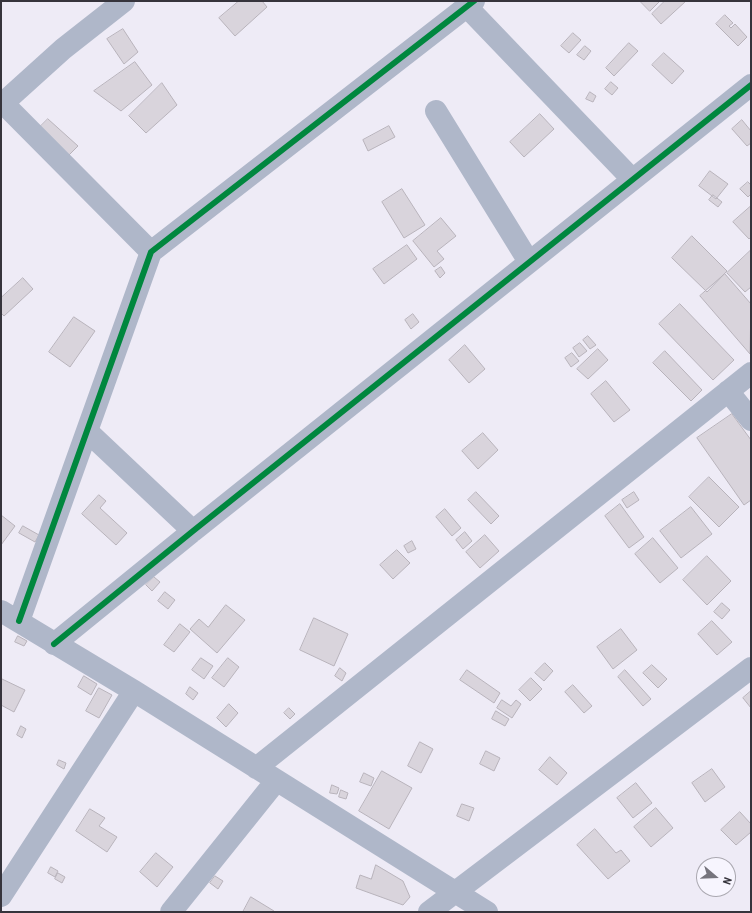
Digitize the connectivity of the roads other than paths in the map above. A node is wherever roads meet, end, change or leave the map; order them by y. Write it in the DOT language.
graph roads {
  1 [pos="124,1"];
  2 [pos="471,4"];
  3 [pos="751,85"];
  4 [pos="2,104"];
  5 [pos="436,111"];
  6 [pos="632,179"];
  7 [pos="151,252"];
  8 [pos="530,262"];
  9 [pos="751,373"];
  10 [pos="728,391"];
  11 [pos="751,420"];
  12 [pos="88,432"];
  13 [pos="193,531"];
  14 [pos="10,616"];
  15 [pos="54,644"];
  16 [pos="751,668"];
  17 [pos="134,691"];
  18 [pos="256,768"];
  19 [pos="276,781"];
  20 [pos="456,892"];
  21 [pos="1,896"];
  22 [pos="171,912"];
  23 [pos="429,912"];
  24 [pos="487,912"];
  1 -- 4 [label="street"];
  2 -- 6 [label="street"];
  2 -- 7 [label="street"];
  3 -- 6 [label="street"];
  4 -- 7 [label="street"];
  5 -- 8 [label="street"];
  6 -- 8 [label="street"];
  7 -- 12 [label="street"];
  8 -- 13 [label="street"];
  9 -- 10 [label="street"];
  10 -- 11 [label="street"];
  10 -- 18 [label="street"];
  12 -- 13 [label="street"];
  12 -- 14 [label="street"];
  13 -- 15 [label="street"];
  14 -- 15 [label="street"];
  15 -- 17 [label="street"];
  16 -- 20 [label="street"];
  17 -- 18 [label="street"];
  17 -- 21 [label="street"];
  18 -- 19 [label="street"];
  19 -- 20 [label="street"];
  19 -- 22 [label="street"];
  20 -- 23 [label="street"];
  20 -- 24 [label="street"];
}
